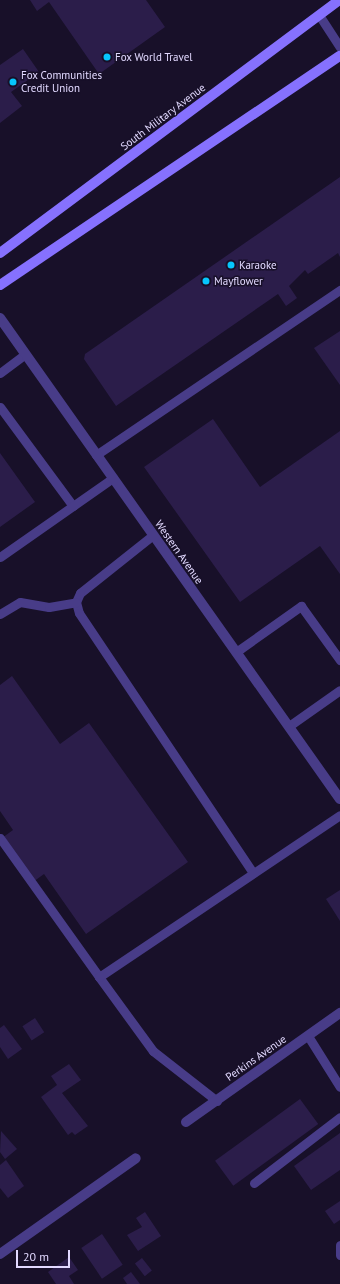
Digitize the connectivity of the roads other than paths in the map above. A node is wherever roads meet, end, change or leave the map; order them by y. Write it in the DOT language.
graph roads {
  1 [pos="340,0"];
  2 [pos="319,16"];
  3 [pos="340,47"];
  4 [pos="340,56"];
  5 [pos="0,253"];
  6 [pos="0,285"];
  7 [pos="340,290"];
  8 [pos="0,318"];
  9 [pos="25,354"];
  10 [pos="0,373"];
  11 [pos="0,407"];
  12 [pos="96,455"];
  13 [pos="113,478"];
  14 [pos="73,506"];
  15 [pos="153,535"];
  16 [pos="0,557"];
  17 [pos="76,602"];
  18 [pos="0,614"];
  19 [pos="236,652"];
  20 [pos="340,660"];
  21 [pos="340,690"];
  22 [pos="289,726"];
  23 [pos="340,799"];
  24 [pos="340,815"];
  25 [pos="0,838"];
  26 [pos="253,873"];
  27 [pos="99,977"];
  28 [pos="340,1013"];
  29 [pos="308,1036"];
  30 [pos="340,1088"];
  31 [pos="217,1101"];
  32 [pos="340,1117"];
  33 [pos="186,1122"];
  34 [pos="136,1158"];
  35 [pos="254,1183"];
  36 [pos="340,1245"];
  37 [pos="0,1254"];
  38 [pos="340,1255"];
  1 -- 2 [label="main road, South Military Avenue"];
  2 -- 3 [label="lane"];
  2 -- 5 [label="main road, South Military Avenue"];
  4 -- 6 [label="main road"];
  7 -- 12 [label="lane"];
  8 -- 9 [label="street, Western Avenue"];
  9 -- 10 [label="lane"];
  9 -- 12 [label="street, Western Avenue"];
  11 -- 14 [label="lane"];
  12 -- 13 [label="street, Western Avenue"];
  13 -- 14 [label="lane"];
  13 -- 15 [label="street, Western Avenue"];
  14 -- 16 [label="lane"];
  15 -- 17 [label="lane"];
  15 -- 19 [label="street, Western Avenue"];
  17 -- 18 [label="lane"];
  17 -- 26 [label="lane"];
  19 -- 20 [label="lane"];
  19 -- 22 [label="street, Western Avenue"];
  21 -- 22 [label="lane"];
  22 -- 23 [label="street, Western Avenue"];
  24 -- 26 [label="lane"];
  25 -- 27 [label="lane"];
  26 -- 27 [label="lane"];
  27 -- 31 [label="lane"];
  28 -- 29 [label="street, Perkins Avenue"];
  29 -- 30 [label="lane"];
  29 -- 31 [label="street, Perkins Avenue"];
  31 -- 33 [label="street, Perkins Avenue"];
  32 -- 35 [label="lane"];
  34 -- 37 [label="street"];
  36 -- 38 [label="lane"];
}
